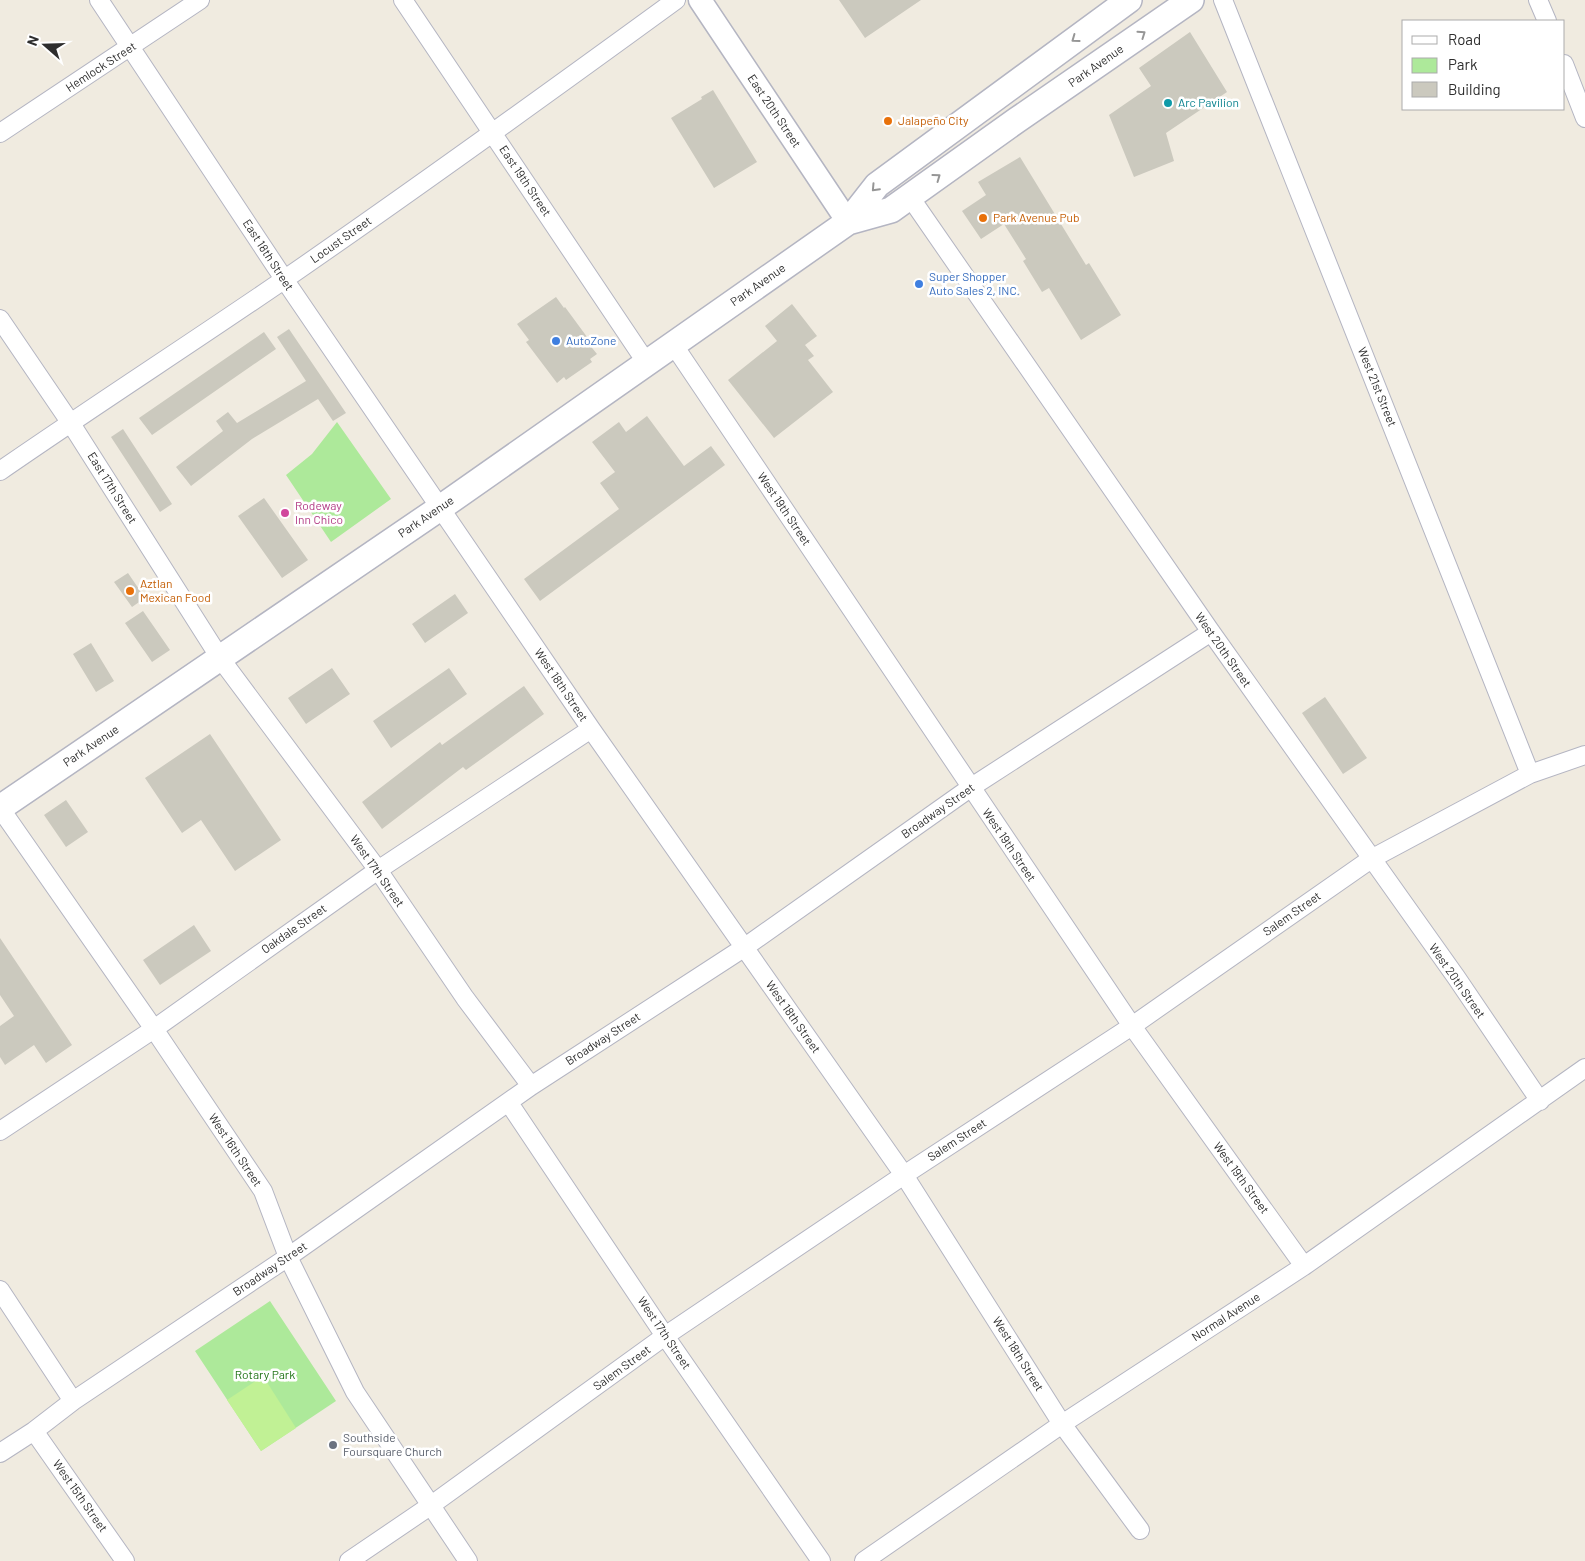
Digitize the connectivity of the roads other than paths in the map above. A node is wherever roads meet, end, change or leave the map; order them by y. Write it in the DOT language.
graph roads {
  1 [pos="99,0"];
  2 [pos="200,0"];
  3 [pos="403,0"];
  4 [pos="676,0"];
  5 [pos="700,0"];
  6 [pos="1129,0"];
  7 [pos="1191,0"];
  8 [pos="1223,0"];
  9 [pos="1538,0"];
  10 [pos="1547,20"];
  11 [pos="132,47"];
  12 [pos="1565,67"];
  13 [pos="1585,118"];
  14 [pos="0,133"];
  15 [pos="493,133"];
  16 [pos="910,197"];
  17 [pos="848,222"];
  18 [pos="284,279"];
  19 [pos="0,319"];
  20 [pos="673,344"];
  21 [pos="646,362"];
  22 [pos="70,422"];
  23 [pos="0,471"];
  24 [pos="440,508"];
  25 [pos="1211,632"];
  26 [pos="220,658"];
  27 [pos="591,729"];
  28 [pos="1585,755"];
  29 [pos="1530,774"];
  30 [pos="970,788"];
  31 [pos="0,808"];
  32 [pos="1371,859"];
  33 [pos="378,870"];
  34 [pos="745,947"];
  35 [pos="1132,1026"];
  36 [pos="154,1029"];
  37 [pos="1585,1068"];
  38 [pos="531,1086"];
  39 [pos="1540,1101"];
  40 [pos="508,1103"];
  41 [pos="0,1132"];
  42 [pos="904,1175"];
  43 [pos="288,1257"];
  44 [pos="1304,1266"];
  45 [pos="0,1290"];
  46 [pos="665,1336"];
  47 [pos="73,1401"];
  48 [pos="1062,1424"];
  49 [pos="34,1430"];
  50 [pos="0,1453"];
  51 [pos="430,1506"];
  52 [pos="1140,1530"];
  53 [pos="125,1561"];
  54 [pos="349,1561"];
  55 [pos="468,1561"];
  56 [pos="821,1561"];
  57 [pos="864,1561"];
  1 -- 11 [label="street, East 18th Street"];
  2 -- 11 [label="street, Hemlock Street"];
  3 -- 15 [label="street, East 19th Street"];
  4 -- 15 [label="street, Locust Street"];
  5 -- 17 [label="street, East 20th Street"];
  6 -- 17 [label="main road, Park Avenue, one-way"];
  16 -- 7 [label="main road, Park Avenue, one-way"];
  8 -- 29 [label="street, West 21st Street"];
  9 -- 10 [label="street"];
  11 -- 14 [label="street, Hemlock Street"];
  11 -- 18 [label="street, East 18th Street"];
  12 -- 13 [label="street"];
  15 -- 18 [label="street, Locust Street"];
  15 -- 21 [label="street, East 19th Street"];
  16 -- 17 [label="main road, Park Avenue"];
  16 -- 25 [label="street, West 20th Street"];
  17 -- 20 [label="main road, Park Avenue"];
  18 -- 22 [label="street, Locust Street"];
  18 -- 24 [label="street, East 18th Street"];
  19 -- 22 [label="street, East 17th Street"];
  20 -- 21 [label="main road, Park Avenue"];
  20 -- 30 [label="street, West 19th Street"];
  21 -- 24 [label="main road, Park Avenue"];
  22 -- 23 [label="street, Locust Street"];
  22 -- 26 [label="street, East 17th Street"];
  24 -- 26 [label="main road, Park Avenue"];
  24 -- 27 [label="street, West 18th Street"];
  25 -- 30 [label="street, Broadway Street"];
  25 -- 32 [label="street, West 20th Street"];
  26 -- 31 [label="main road, Park Avenue"];
  26 -- 33 [label="street, West 17th Street"];
  27 -- 33 [label="street, Oakdale Street"];
  27 -- 34 [label="street, West 18th Street"];
  28 -- 29 [label="street, Salem Street"];
  29 -- 32 [label="street, Salem Street"];
  30 -- 34 [label="street, Broadway Street"];
  30 -- 35 [label="street, West 19th Street"];
  31 -- 36 [label="street, West 16th Street"];
  32 -- 35 [label="street, Salem Street"];
  32 -- 39 [label="street, West 20th Street"];
  33 -- 36 [label="street, Oakdale Street"];
  33 -- 38 [label="street, West 17th Street"];
  34 -- 38 [label="street, Broadway Street"];
  34 -- 42 [label="street, West 18th Street"];
  35 -- 42 [label="street, Salem Street"];
  35 -- 44 [label="street, West 19th Street"];
  36 -- 41 [label="street, Oakdale Street"];
  36 -- 43 [label="street, West 16th Street"];
  37 -- 39 [label="street, Normal Avenue"];
  38 -- 40 [label="street, Broadway Street"];
  39 -- 44 [label="street, Normal Avenue"];
  40 -- 43 [label="street, Broadway Street"];
  40 -- 46 [label="street, West 17th Street"];
  42 -- 46 [label="street, Salem Street"];
  42 -- 48 [label="street, West 18th Street"];
  43 -- 47 [label="street, Broadway Street"];
  43 -- 51 [label="street, West 16th Street"];
  44 -- 48 [label="street, Normal Avenue"];
  45 -- 47 [label="street"];
  46 -- 51 [label="street, Salem Street"];
  46 -- 56 [label="street, West 17th Street"];
  47 -- 49 [label="street, Broadway Street"];
  48 -- 52 [label="street, West 18th Street"];
  48 -- 57 [label="street, Normal Avenue"];
  49 -- 50 [label="street, Broadway Street"];
  49 -- 53 [label="street, West 15th Street"];
  51 -- 54 [label="street, Salem Street"];
  51 -- 55 [label="street, West 16th Street"];
}
